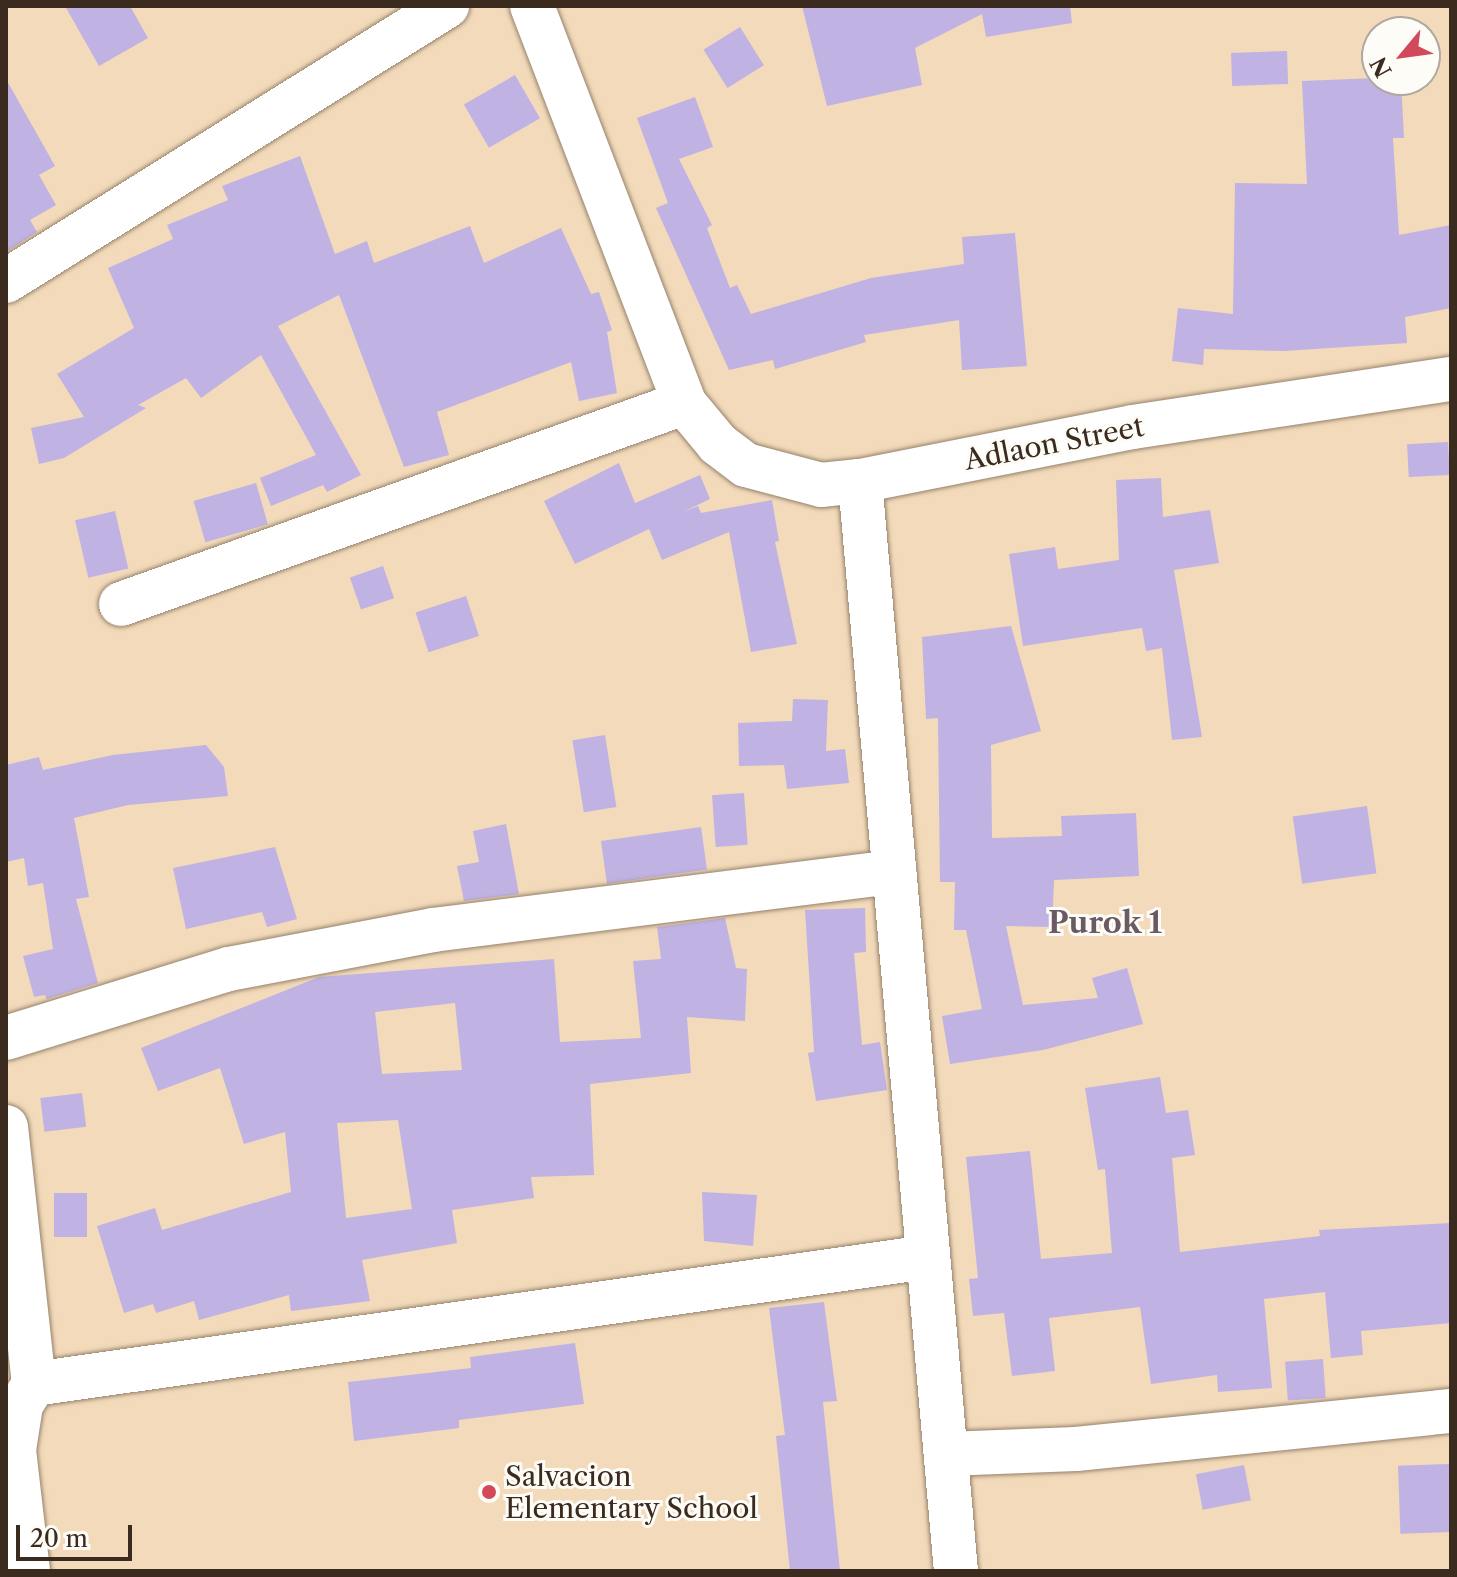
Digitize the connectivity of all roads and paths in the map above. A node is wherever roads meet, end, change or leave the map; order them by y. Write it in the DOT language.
graph roads {
  1 [pos="447,6"];
  2 [pos="532,6"];
  3 [pos="6,281"];
  4 [pos="1451,379"];
  5 [pos="684,403"];
  6 [pos="860,481"];
  7 [pos="121,604"];
  8 [pos="894,872"];
  9 [pos="6,1038"];
  10 [pos="6,1127"];
  11 [pos="8,1173"];
  12 [pos="928,1257"];
  13 [pos="34,1384"];
  14 [pos="1451,1411"];
  15 [pos="946,1454"];
  16 [pos="20,1570"];
  17 [pos="956,1571"];
  1 -- 3 [label="street"];
  2 -- 5 [label="street, Adlaon Street"];
  4 -- 6 [label="street, Adlaon Street"];
  5 -- 6 [label="street, Adlaon Street"];
  5 -- 7 [label="street"];
  6 -- 8 [label="street"];
  8 -- 9 [label="street"];
  8 -- 12 [label="street"];
  10 -- 11 [label="street"];
  11 -- 13 [label="street"];
  12 -- 13 [label="street"];
  12 -- 15 [label="street"];
  13 -- 16 [label="street"];
  14 -- 15 [label="street"];
  15 -- 17 [label="street"];
}
